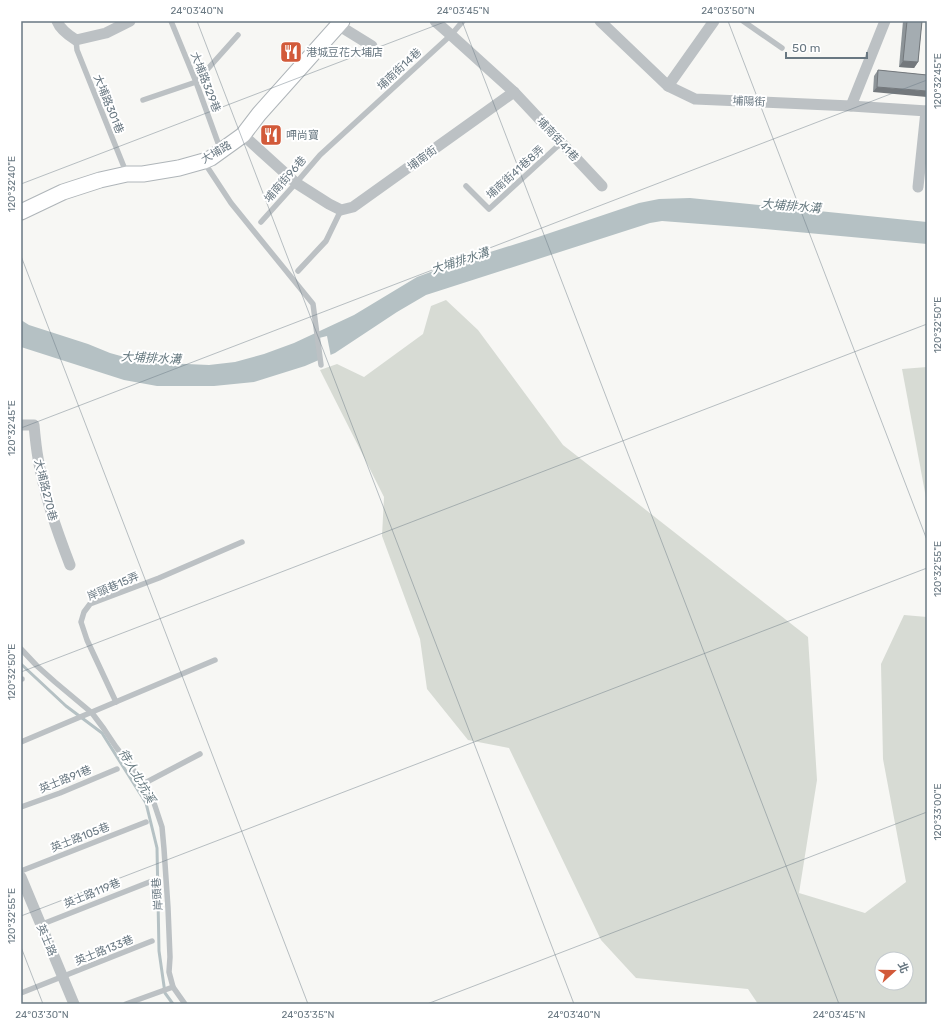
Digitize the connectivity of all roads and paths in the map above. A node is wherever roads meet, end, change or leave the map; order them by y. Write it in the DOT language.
graph roads {
  1 [pos="56,21"];
  2 [pos="130,21"];
  3 [pos="171,21"];
  4 [pos="434,21"];
  5 [pos="463,21"];
  6 [pos="600,21"];
  7 [pos="714,21"];
  8 [pos="743,21"];
  9 [pos="885,21"];
  10 [pos="338,22"];
  11 [pos="238,35"];
  12 [pos="451,35"];
  13 [pos="76,40"];
  14 [pos="372,46"];
  15 [pos="782,48"];
  16 [pos="196,82"];
  17 [pos="668,86"];
  18 [pos="514,92"];
  19 [pos="143,100"];
  20 [pos="851,106"];
  21 [pos="927,111"];
  22 [pos="360,118"];
  23 [pos="243,135"];
  24 [pos="562,143"];
  25 [pos="221,151"];
  26 [pos="204,161"];
  27 [pos="127,174"];
  28 [pos="296,183"];
  29 [pos="466,186"];
  30 [pos="602,186"];
  31 [pos="918,187"];
  32 [pos="341,210"];
  33 [pos="21,212"];
  34 [pos="261,222"];
  35 [pos="298,271"];
  36 [pos="322,366"];
  37 [pos="21,425"];
  38 [pos="242,542"];
  39 [pos="70,565"];
  40 [pos="21,649"];
  41 [pos="215,660"];
  42 [pos="116,702"];
  43 [pos="92,712"];
  44 [pos="21,742"];
  45 [pos="200,754"];
  46 [pos="117,769"];
  47 [pos="143,784"];
  48 [pos="21,807"];
  49 [pos="146,822"];
  50 [pos="21,871"];
  51 [pos="21,876"];
  52 [pos="152,881"];
  53 [pos="40,925"];
  54 [pos="152,941"];
  55 [pos="63,977"];
  56 [pos="173,987"];
  57 [pos="21,993"];
  58 [pos="74,1004"];
  59 [pos="126,1004"];
  60 [pos="185,1004"];
  1 -- 13 [label="street"];
  2 -- 13 [label="street"];
  3 -- 16 [label="lane, 大埔路329巷"];
  4 -- 12 [label="street"];
  5 -- 12 [label="lane, 埔南街14巷"];
  6 -- 17 [label="street, 埔陽街"];
  7 -- 17 [label="street"];
  8 -- 15 [label="lane"];
  9 -- 20 [label="street"];
  10 -- 14 [label="street"];
  10 -- 23 [label="main road, 大埔路"];
  11 -- 16 [label="lane"];
  12 -- 18 [label="street"];
  12 -- 22 [label="lane, 埔南街14巷"];
  13 -- 27 [label="lane, 大埔路301巷"];
  16 -- 19 [label="lane"];
  16 -- 25 [label="lane, 大埔路329巷"];
  17 -- 20 [label="street, 埔陽街"];
  18 -- 24 [label="street, 埔南街41巷"];
  18 -- 32 [label="street, 埔南街"];
  20 -- 21 [label="street, 埔陽街"];
  21 -- 31 [label="street, 埔陽街"];
  22 -- 28 [label="lane, 埔南街96巷"];
  23 -- 25 [label="main road, 大埔路"];
  23 -- 28 [label="street"];
  24 -- 29 [label="lane, 埔南街41巷8弄"];
  24 -- 30 [label="street, 埔南街41巷"];
  25 -- 26 [label="main road, 大埔路"];
  26 -- 27 [label="main road, 大埔路"];
  26 -- 36 [label="lane"];
  27 -- 33 [label="main road, 大埔路"];
  28 -- 32 [label="street"];
  28 -- 34 [label="lane, 埔南街96巷"];
  32 -- 35 [label="lane"];
  37 -- 39 [label="street, 大埔路270巷"];
  38 -- 42 [label="lane, 岸頭巷15弄"];
  40 -- 43 [label="lane"];
  41 -- 42 [label="lane"];
  42 -- 43 [label="lane"];
  43 -- 44 [label="lane"];
  43 -- 47 [label="lane"];
  45 -- 47 [label="lane"];
  46 -- 48 [label="lane, 英士路91巷"];
  47 -- 56 [label="lane, 岸頭巷"];
  49 -- 50 [label="lane, 英士路105巷"];
  51 -- 53 [label="street, 英士路"];
  52 -- 53 [label="lane, 英士路119巷"];
  53 -- 55 [label="street, 英士路"];
  54 -- 55 [label="lane, 英士路133巷"];
  55 -- 57 [label="lane, 英士路133巷"];
  55 -- 58 [label="street, 英士路"];
  56 -- 59 [label="lane"];
  56 -- 60 [label="lane, 岸頭巷"];
}
